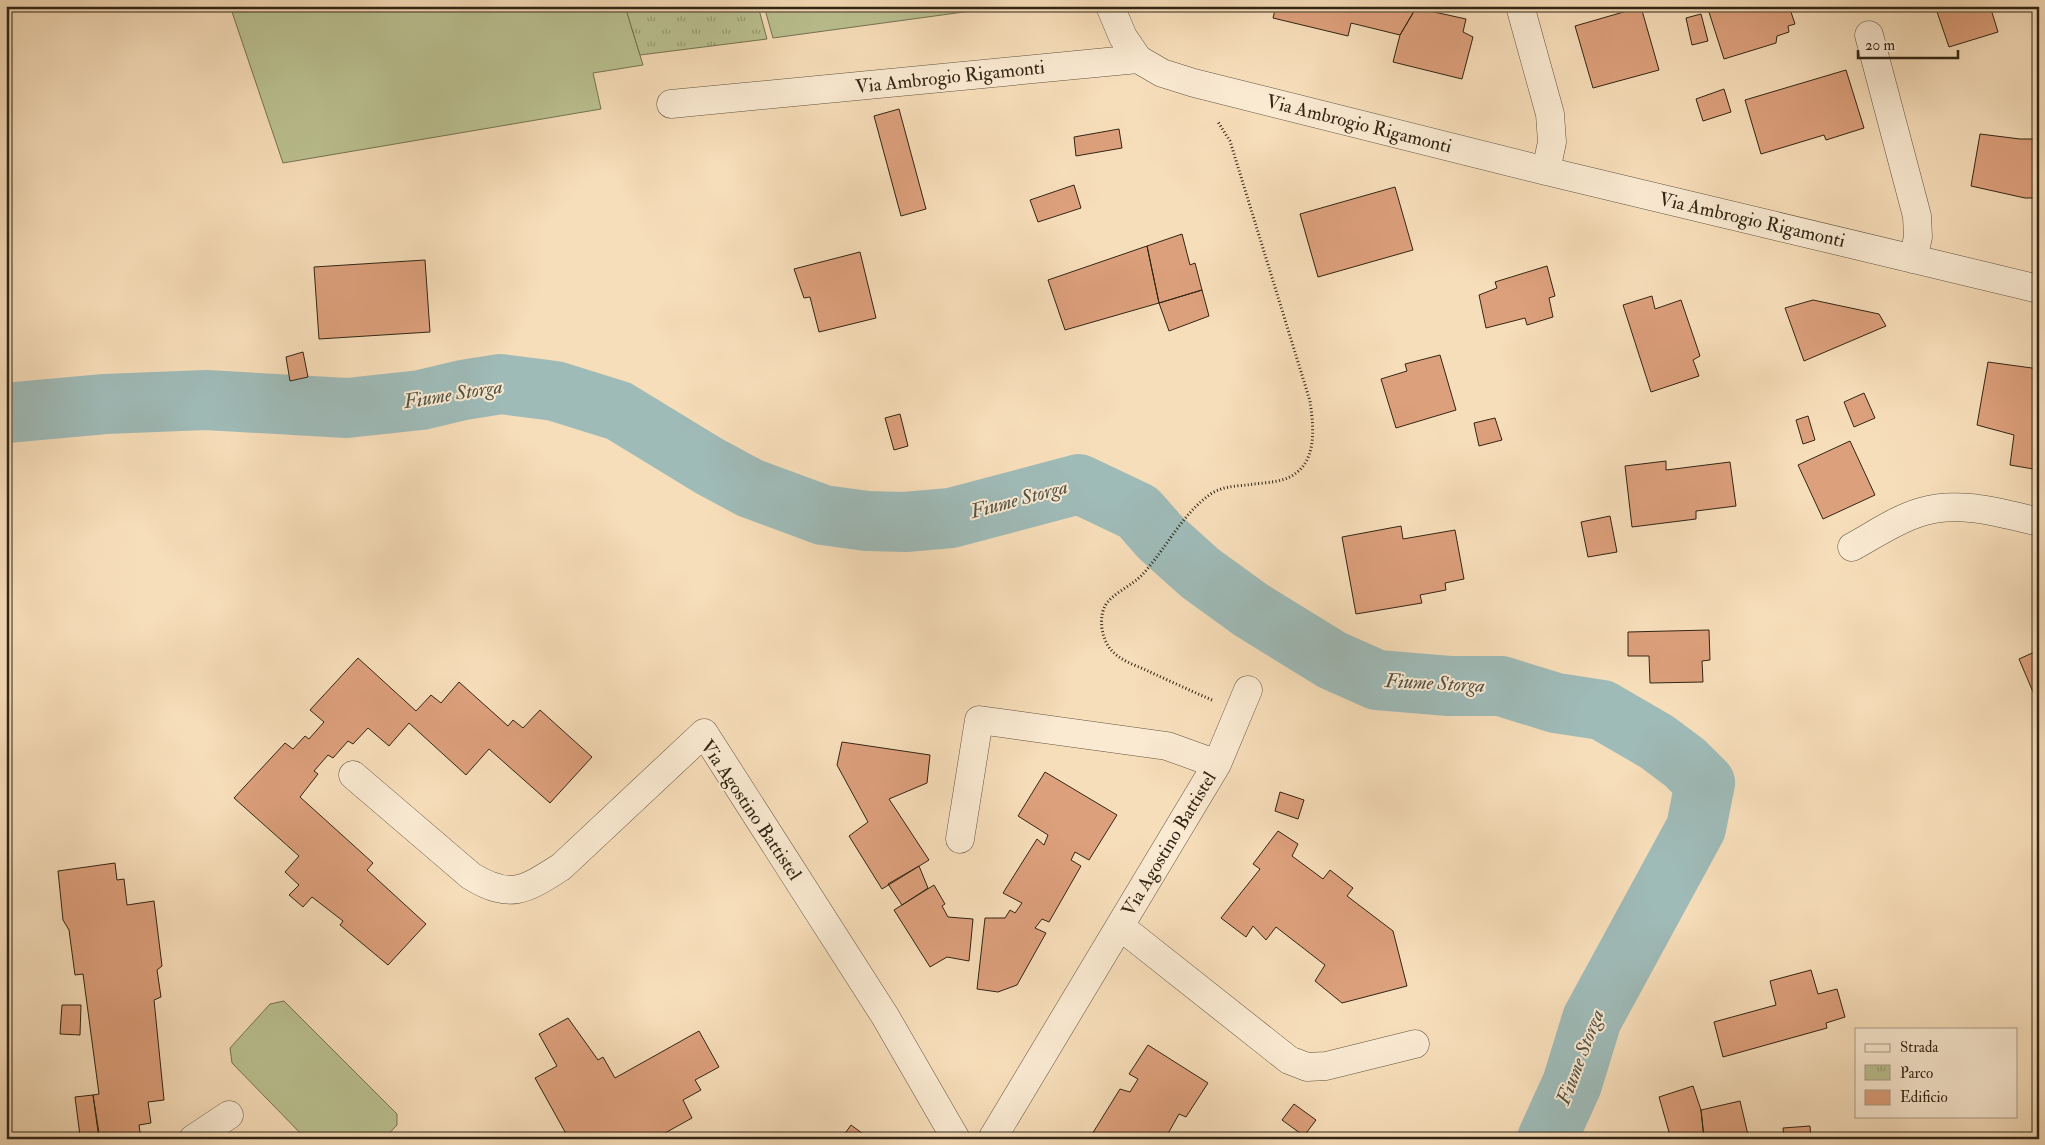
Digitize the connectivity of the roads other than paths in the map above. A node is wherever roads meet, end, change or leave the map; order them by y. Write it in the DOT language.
graph roads {
  1 [pos="1110,6"];
  2 [pos="1520,6"];
  3 [pos="1869,35"];
  4 [pos="1138,59"];
  5 [pos="671,104"];
  6 [pos="1546,171"];
  7 [pos="1913,259"];
  8 [pos="2039,290"];
  9 [pos="2039,522"];
  10 [pos="1852,547"];
  11 [pos="1243,701"];
  12 [pos="1217,764"];
  13 [pos="353,775"];
  14 [pos="960,839"];
  15 [pos="1120,927"];
  16 [pos="1415,1044"];
  17 [pos="230,1115"];
  18 [pos="193,1139"];
  19 [pos="956,1139"];
  20 [pos="992,1139"];
  1 -- 4 [label="street"];
  2 -- 6 [label="street"];
  3 -- 7 [label="street"];
  4 -- 5 [label="street, Via Ambrogio Rigamonti"];
  4 -- 6 [label="street, Via Ambrogio Rigamonti"];
  6 -- 7 [label="street, Via Ambrogio Rigamonti"];
  7 -- 8 [label="street, Via Ambrogio Rigamonti"];
  9 -- 10 [label="street"];
  11 -- 12 [label="street"];
  12 -- 14 [label="street, Via Agostino Battistel"];
  12 -- 15 [label="street, Via Agostino Battistel"];
  13 -- 19 [label="street, Via Agostino Battistel"];
  15 -- 16 [label="street, Via Agostino Battistel"];
  15 -- 20 [label="street, Via Agostino Battistel"];
  17 -- 18 [label="street"];
}
